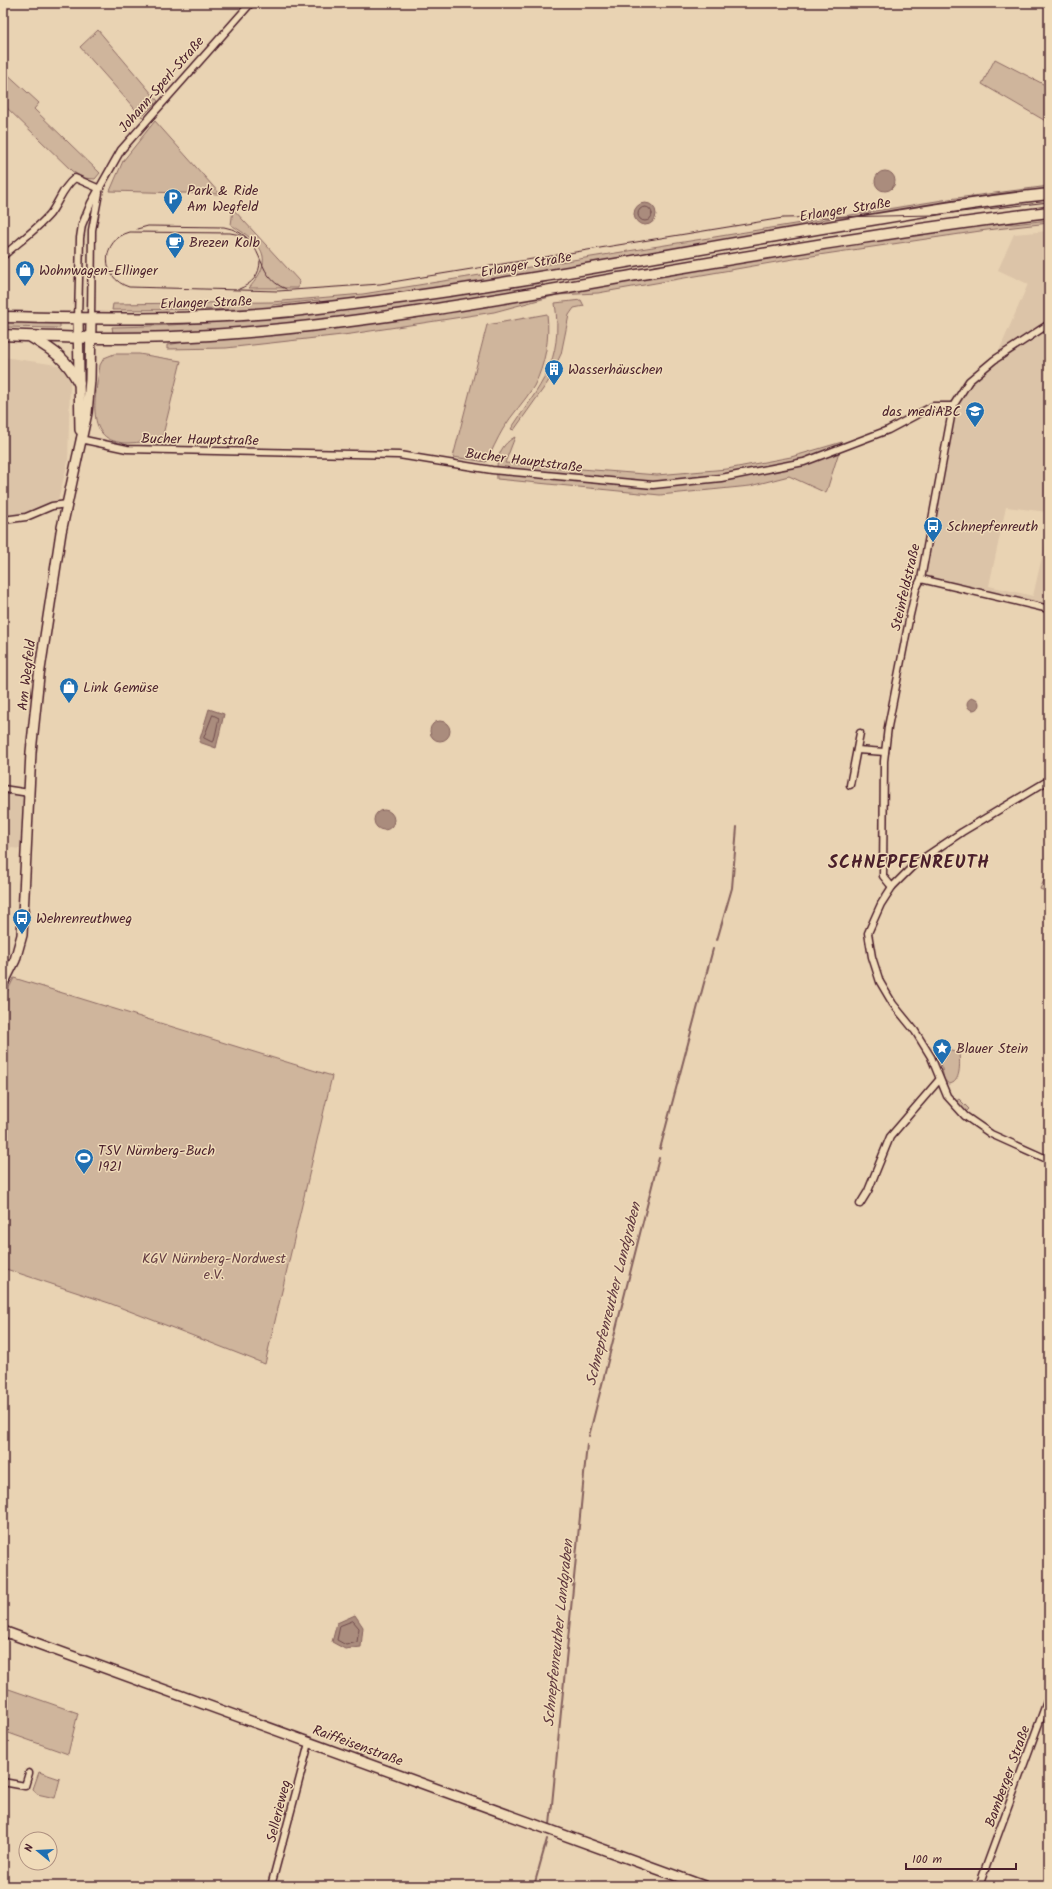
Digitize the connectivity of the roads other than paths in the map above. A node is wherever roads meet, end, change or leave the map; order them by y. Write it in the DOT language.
graph roads {
  1 [pos="251,3"];
  2 [pos="100,190"];
  3 [pos="1049,194"];
  4 [pos="1049,212"];
  5 [pos="3,256"];
  6 [pos="3,316"];
  7 [pos="78,318"];
  8 [pos="91,319"];
  9 [pos="1049,324"];
  10 [pos="3,335"];
  11 [pos="29,336"];
  12 [pos="78,337"];
  13 [pos="91,338"];
  14 [pos="78,383"];
  15 [pos="954,406"];
  16 [pos="80,439"];
  17 [pos="67,504"];
  18 [pos="3,520"];
  19 [pos="921,578"];
  20 [pos="1049,609"];
  21 [pos="860,734"];
  22 [pos="857,750"];
  23 [pos="885,752"];
  24 [pos="1049,780"];
  25 [pos="850,785"];
  26 [pos="3,789"];
  27 [pos="29,793"];
  28 [pos="892,887"];
  29 [pos="6,971"];
  30 [pos="3,984"];
  31 [pos="939,1080"];
  32 [pos="1049,1160"];
  33 [pos="860,1204"];
  34 [pos="3,1631"];
  35 [pos="1049,1696"];
  36 [pos="309,1743"];
  37 [pos="29,1773"];
  38 [pos="3,1782"];
  39 [pos="271,1886"];
  40 [pos="704,1886"];
  41 [pos="979,1886"];
  1 -- 2 [label="street, Johann-Sperl-Straße"];
  2 -- 5 [label="street"];
  2 -- 7 [label="street, Johann-Sperl-Straße"];
  2 -- 8 [label="street, Johann-Sperl-Straße"];
  3 -- 8 [label="main road, Erlanger Straße"];
  4 -- 13 [label="main road"];
  6 -- 7 [label="main road, Erlanger Straße"];
  7 -- 8 [label="main road, Erlanger Straße"];
  7 -- 12 [label="street, Am Wegfeld"];
  8 -- 13 [label="street, Johann-Sperl-Straße"];
  9 -- 15 [label="street, Steinfeldstraße"];
  10 -- 11 [label="main road"];
  11 -- 12 [label="main road"];
  11 -- 14 [label="main road"];
  12 -- 13 [label="main road"];
  12 -- 14 [label="street, Am Wegfeld"];
  13 -- 16 [label="street, Am Wegfeld"];
  14 -- 16 [label="street, Am Wegfeld"];
  15 -- 16 [label="street, Bucher Hauptstraße"];
  15 -- 19 [label="street, Steinfeldstraße"];
  16 -- 17 [label="street, Am Wegfeld"];
  17 -- 18 [label="street"];
  17 -- 27 [label="street, Am Wegfeld"];
  19 -- 20 [label="street"];
  19 -- 23 [label="street, Steinfeldstraße"];
  21 -- 22 [label="street"];
  22 -- 23 [label="street"];
  22 -- 25 [label="street"];
  23 -- 28 [label="street, Steinfeldstraße"];
  24 -- 28 [label="street"];
  26 -- 27 [label="street"];
  27 -- 29 [label="street, Am Wegfeld"];
  28 -- 31 [label="street"];
  29 -- 30 [label="street, Am Wegfeld"];
  31 -- 32 [label="street"];
  31 -- 33 [label="street"];
  34 -- 36 [label="street, Raiffeisenstraße"];
  35 -- 41 [label="street, Bamberger Straße"];
  36 -- 39 [label="street, Sellerieweg"];
  36 -- 40 [label="street, Raiffeisenstraße"];
  37 -- 38 [label="street"];
}
